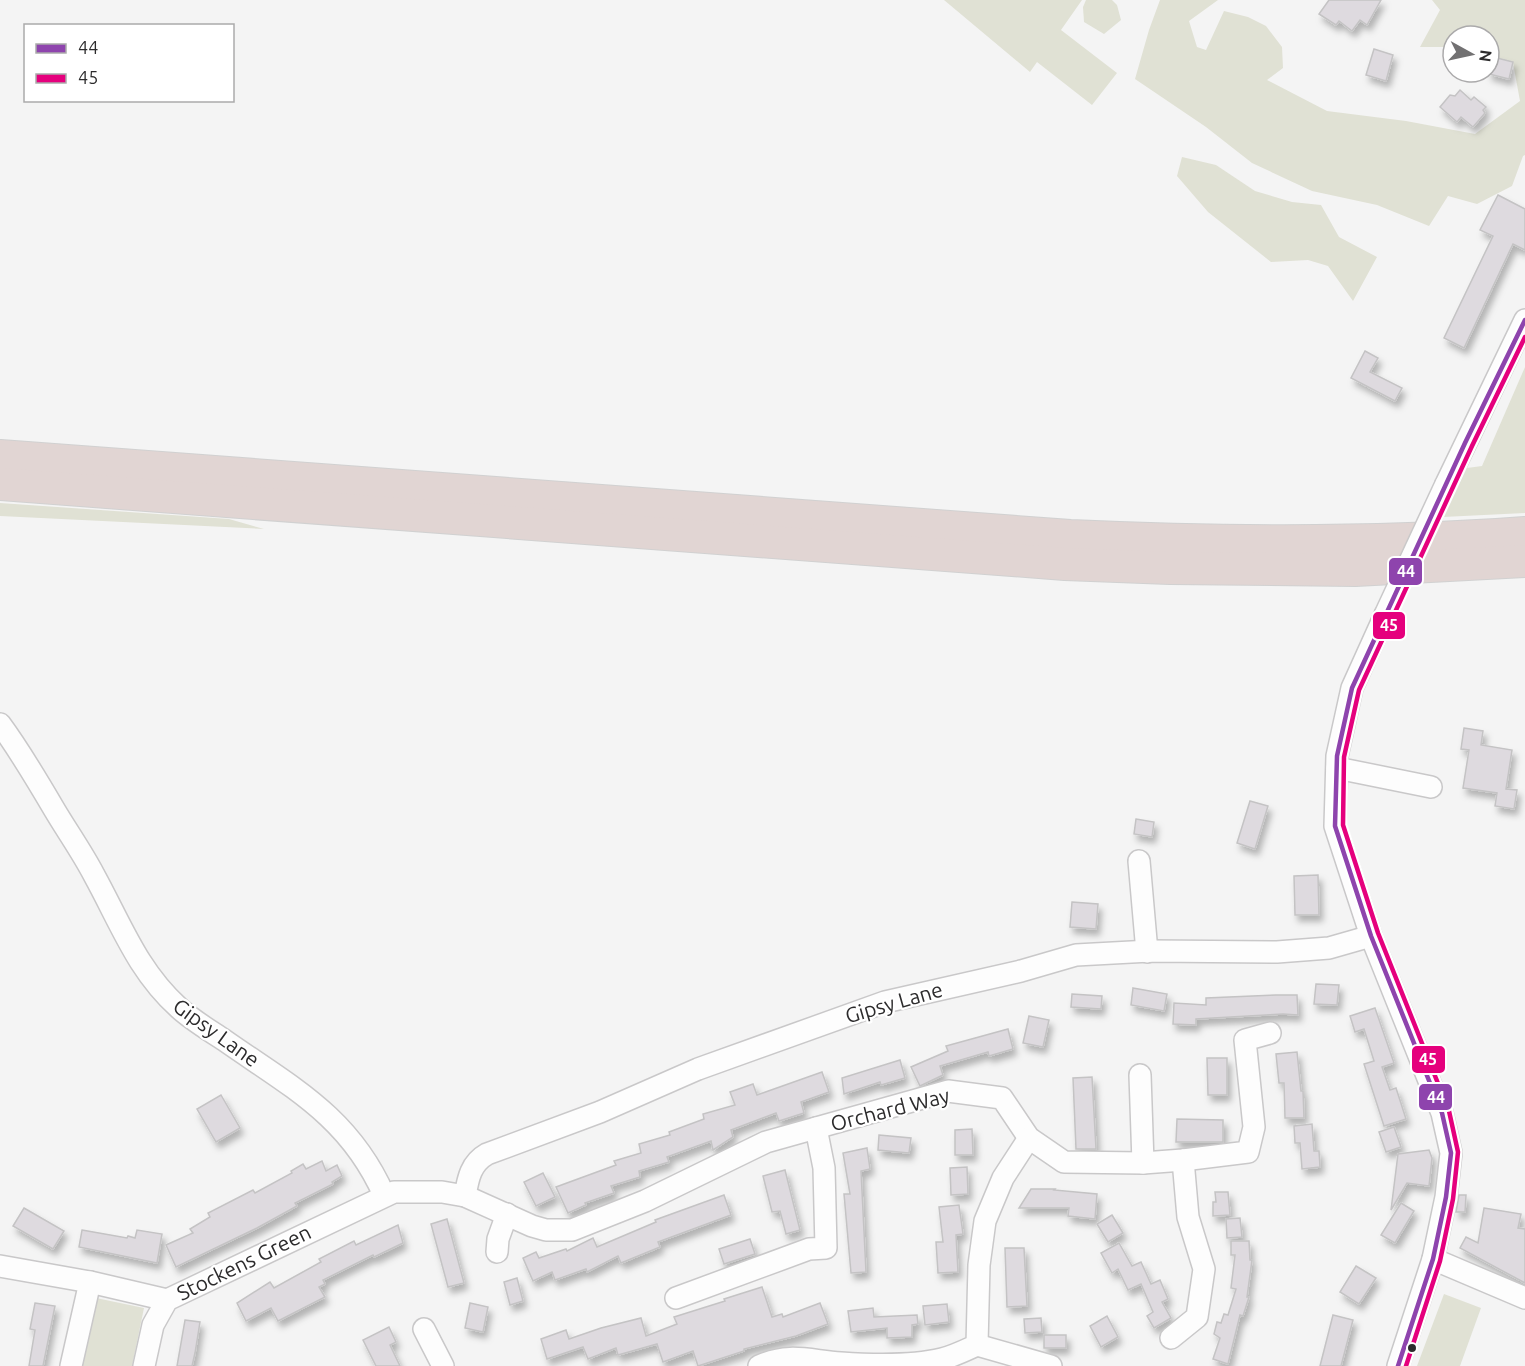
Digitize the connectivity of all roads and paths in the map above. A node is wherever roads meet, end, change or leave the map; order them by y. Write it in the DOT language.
graph roads {
  1 [pos="1525,320"];
  2 [pos="0,456"];
  3 [pos="0,484"];
  4 [pos="1525,533"];
  5 [pos="1525,561"];
  6 [pos="0,724"];
  7 [pos="1337,768"];
  8 [pos="1431,787"];
  9 [pos="1139,861"];
  10 [pos="1371,936"];
  11 [pos="1147,951"];
  12 [pos="1270,1033"];
  13 [pos="1140,1075"];
  14 [pos="816,1128"];
  15 [pos="1029,1138"];
  16 [pos="1183,1160"];
  17 [pos="1143,1163"];
  18 [pos="384,1196"];
  19 [pos="465,1196"];
  20 [pos="507,1214"];
  21 [pos="497,1252"];
  22 [pos="1433,1259"];
  23 [pos="0,1266"];
  24 [pos="90,1282"];
  25 [pos="676,1298"];
  26 [pos="1525,1298"];
  27 [pos="167,1300"];
  28 [pos="424,1329"];
  29 [pos="1171,1338"];
  30 [pos="977,1345"];
  31 [pos="71,1366"];
  32 [pos="144,1366"];
  33 [pos="443,1366"];
  34 [pos="759,1366"];
  35 [pos="1051,1366"];
  36 [pos="1398,1366"];
  1 -- 7 [label="street, bridge"];
  2 -- 4 [label="highway"];
  3 -- 5 [label="highway"];
  6 -- 18 [label="street, Gipsy Lane"];
  7 -- 8 [label="street"];
  7 -- 10 [label="street"];
  9 -- 11 [label="street"];
  10 -- 11 [label="street, Gipsy Lane"];
  10 -- 22 [label="street"];
  11 -- 19 [label="street, Gipsy Lane"];
  12 -- 16 [label="street, Orchard Way"];
  13 -- 17 [label="street"];
  14 -- 15 [label="street, Orchard Way"];
  14 -- 20 [label="street, Orchard Way"];
  14 -- 25 [label="street"];
  15 -- 17 [label="street, Orchard Way"];
  15 -- 30 [label="street"];
  16 -- 17 [label="street, Orchard Way"];
  16 -- 29 [label="street"];
  18 -- 19 [label="street, Stockens Green"];
  18 -- 27 [label="street, Stockens Green"];
  19 -- 20 [label="street, Orchard Way"];
  20 -- 21 [label="street"];
  22 -- 26 [label="street"];
  22 -- 36 [label="street"];
  23 -- 24 [label="street"];
  24 -- 27 [label="street"];
  24 -- 31 [label="street"];
  27 -- 32 [label="street, Stockens Green"];
  28 -- 33 [label="street"];
  30 -- 34 [label="street"];
  30 -- 35 [label="street"];
}
